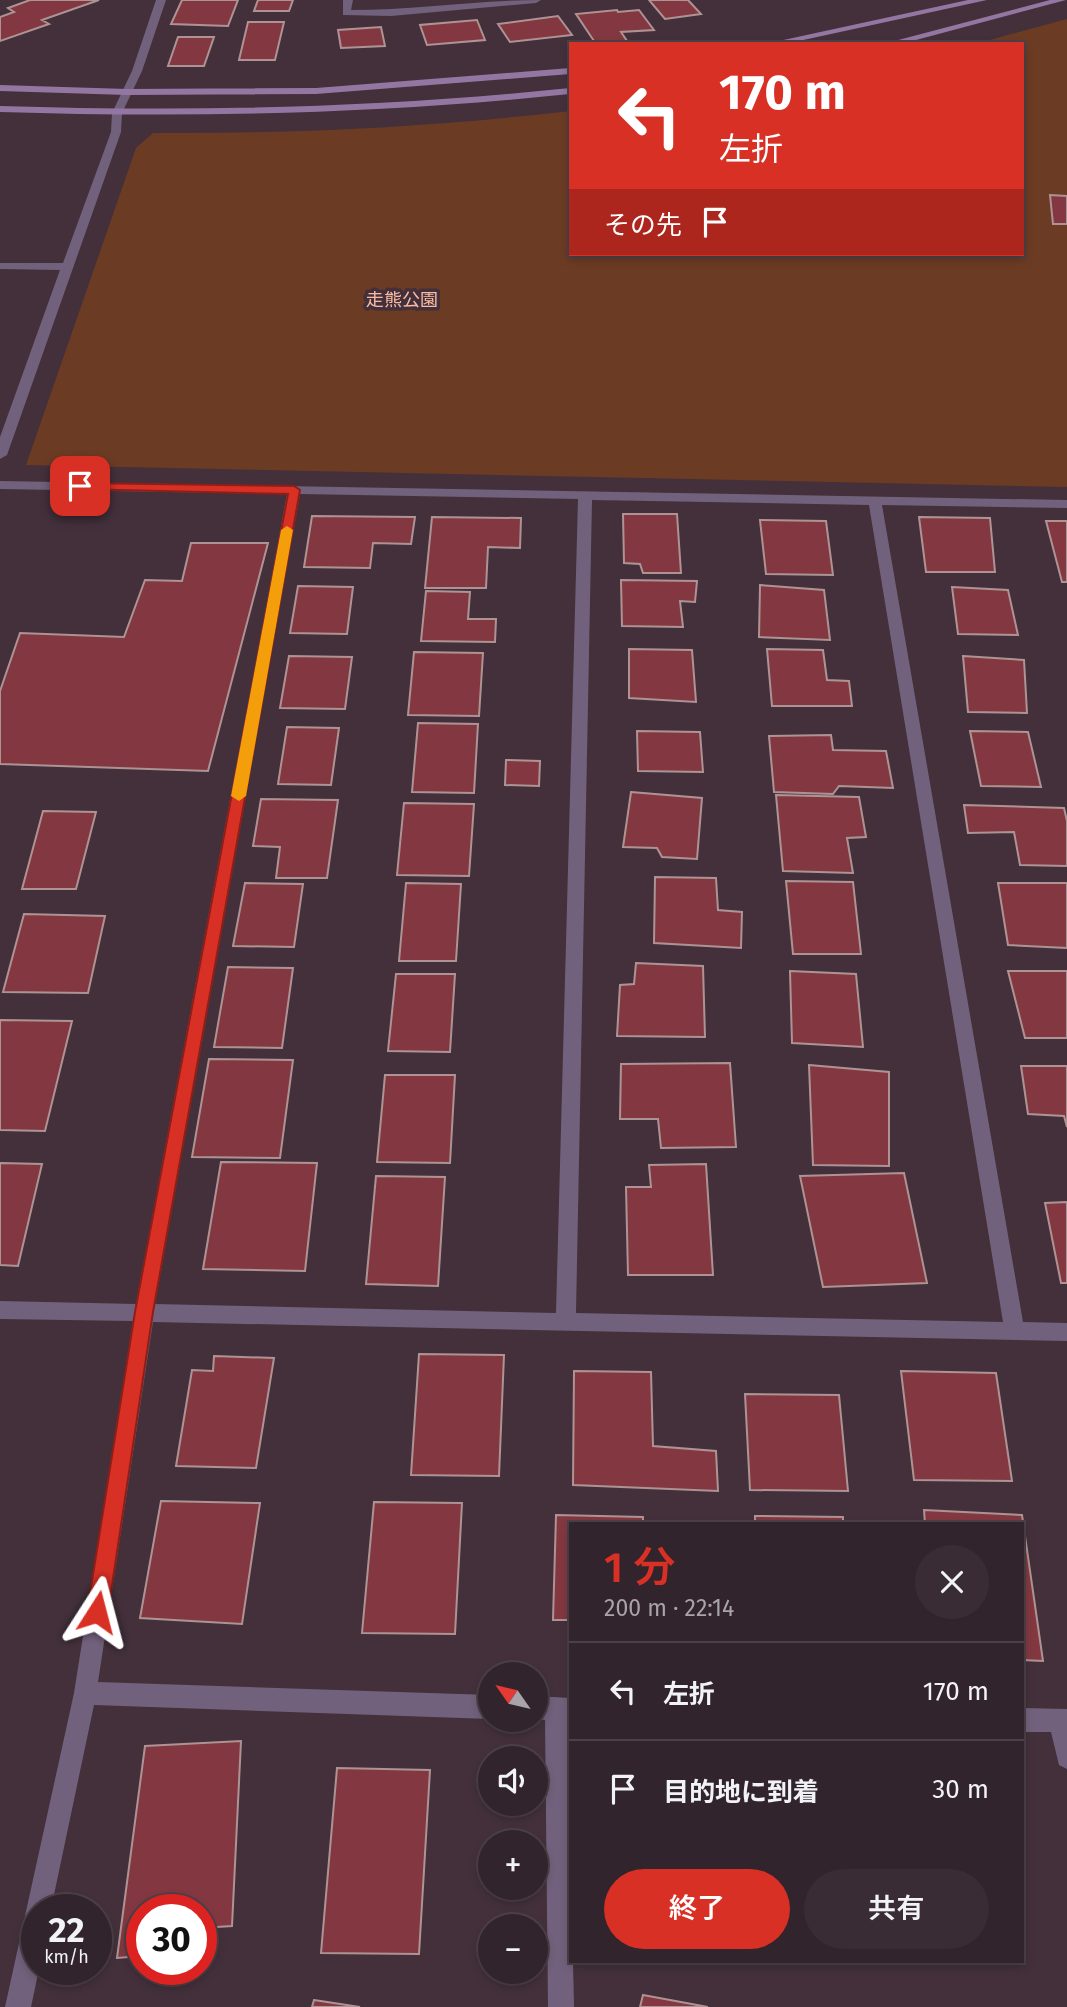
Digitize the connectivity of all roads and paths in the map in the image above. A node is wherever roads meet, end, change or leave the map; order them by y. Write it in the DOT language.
graph roads {
  1 [pos="161,0"];
  2 [pos="348,0"];
  3 [pos="530,0"];
  4 [pos="536,0"];
  5 [pos="982,0"];
  6 [pos="1061,0"];
  7 [pos="780,42"];
  8 [pos="896,42"];
  9 [pos="569,71"];
  10 [pos="0,88"];
  11 [pos="569,91"];
  12 [pos="127,92"];
  13 [pos="0,109"];
  14 [pos="117,113"];
  15 [pos="0,267"];
  16 [pos="67,267"];
  17 [pos="0,455"];
  18 [pos="0,485"];
  19 [pos="294,490"];
  20 [pos="585,496"];
  21 [pos="875,502"];
  22 [pos="1067,504"];
  23 [pos="0,1310"];
  24 [pos="144,1312"];
  25 [pos="566,1322"];
  26 [pos="1015,1332"];
  27 [pos="1067,1332"];
  28 [pos="85,1693"];
  29 [pos="478,1707"];
  30 [pos="554,1709"];
  31 [pos="1024,1720"];
  32 [pos="1064,1721"];
  33 [pos="1067,1757"];
  34 [pos="42,1894"];
  35 [pos="23,1985"];
  36 [pos="18,2007"];
  37 [pos="561,2007"];
  1 -- 12 [label="street"];
  2 -- 3 [label="street"];
  3 -- 4 [label="street"];
  5 -- 7 [label="street"];
  6 -- 8 [label="street"];
  9 -- 12 [label="street"];
  10 -- 12 [label="street"];
  11 -- 14 [label="street"];
  12 -- 14 [label="street"];
  13 -- 14 [label="street"];
  14 -- 16 [label="street"];
  15 -- 16 [label="street"];
  16 -- 17 [label="street"];
  18 -- 19 [label="street"];
  19 -- 20 [label="street"];
  19 -- 24 [label="street"];
  20 -- 21 [label="street"];
  20 -- 25 [label="street"];
  21 -- 22 [label="street"];
  21 -- 26 [label="street"];
  23 -- 24 [label="street"];
  24 -- 25 [label="street"];
  24 -- 28 [label="street"];
  25 -- 26 [label="street"];
  26 -- 27 [label="street"];
  28 -- 29 [label="street"];
  28 -- 34 [label="street"];
  30 -- 37 [label="street"];
  31 -- 32 [label="street"];
  32 -- 33 [label="street"];
  35 -- 36 [label="street"];
}
